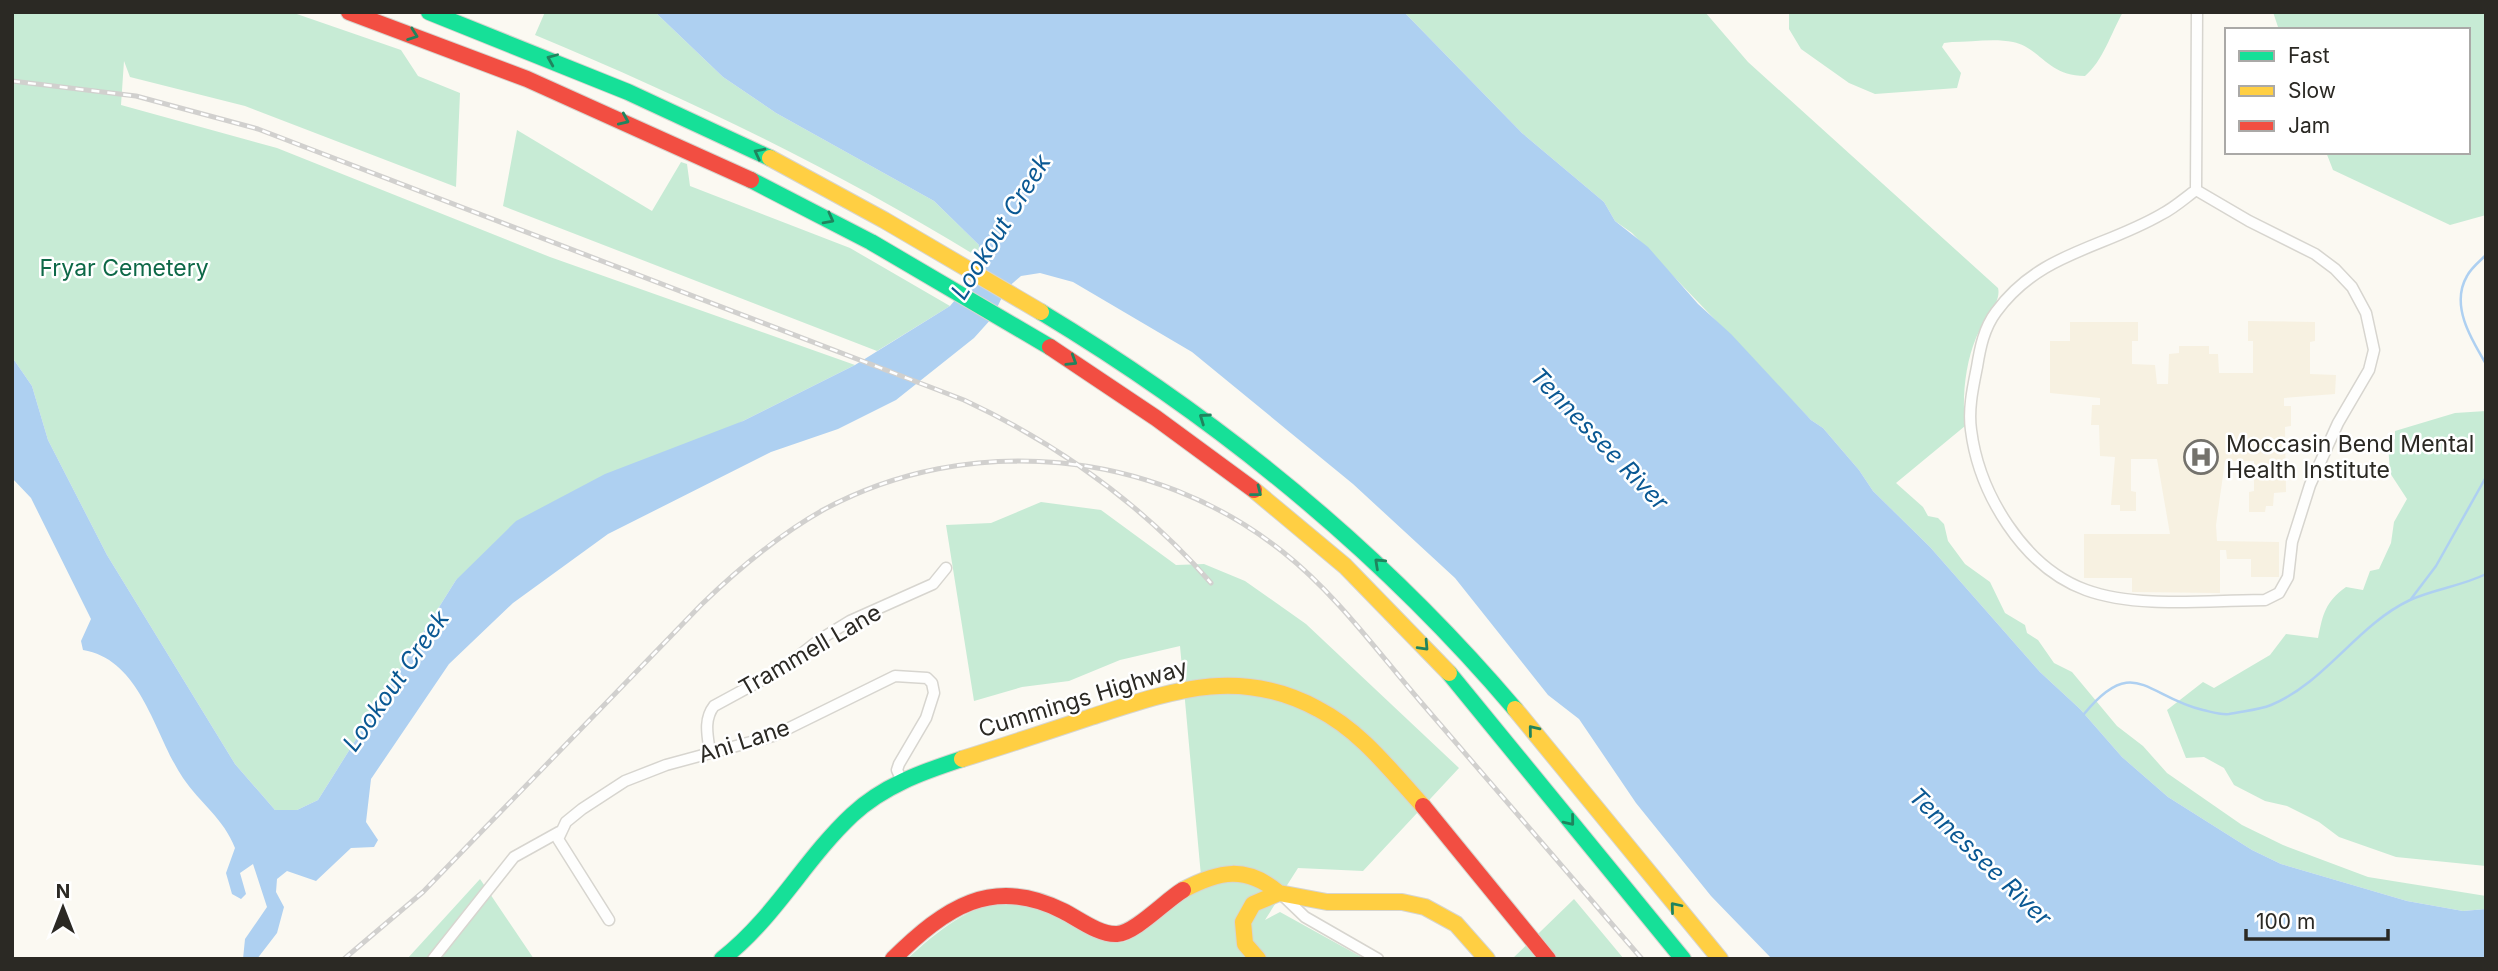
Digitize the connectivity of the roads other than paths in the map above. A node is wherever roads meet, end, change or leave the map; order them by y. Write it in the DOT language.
graph roads {
  1 [pos="349,12"];
  2 [pos="429,12"];
  3 [pos="2197,12"];
  4 [pos="2196,190"];
  5 [pos="946,568"];
  6 [pos="710,753"];
  7 [pos="902,781"];
  8 [pos="559,832"];
  9 [pos="1279,893"];
  10 [pos="609,920"];
  11 [pos="433,959"];
  12 [pos="722,959"];
  13 [pos="893,959"];
  14 [pos="1258,959"];
  15 [pos="1378,959"];
  16 [pos="1487,959"];
  17 [pos="1548,959"];
  18 [pos="1683,959"];
  19 [pos="1720,959"];
  1 -- 18 [label="main road, one-way"];
  19 -- 2 [label="main road, one-way"];
  3 -- 4 [label="street"];
  4 -- 4 [label="street"];
  5 -- 6 [label="street, Trammell Lane"];
  6 -- 7 [label="street, Ani Lane"];
  6 -- 8 [label="street, Ani Lane"];
  7 -- 12 [label="main road, Cummings Highway"];
  7 -- 17 [label="main road, Cummings Highway"];
  8 -- 10 [label="street"];
  8 -- 11 [label="street, Ani Lane"];
  9 -- 13 [label="main road"];
  9 -- 14 [label="main road"];
  9 -- 15 [label="street"];
  9 -- 16 [label="main road"];
}
